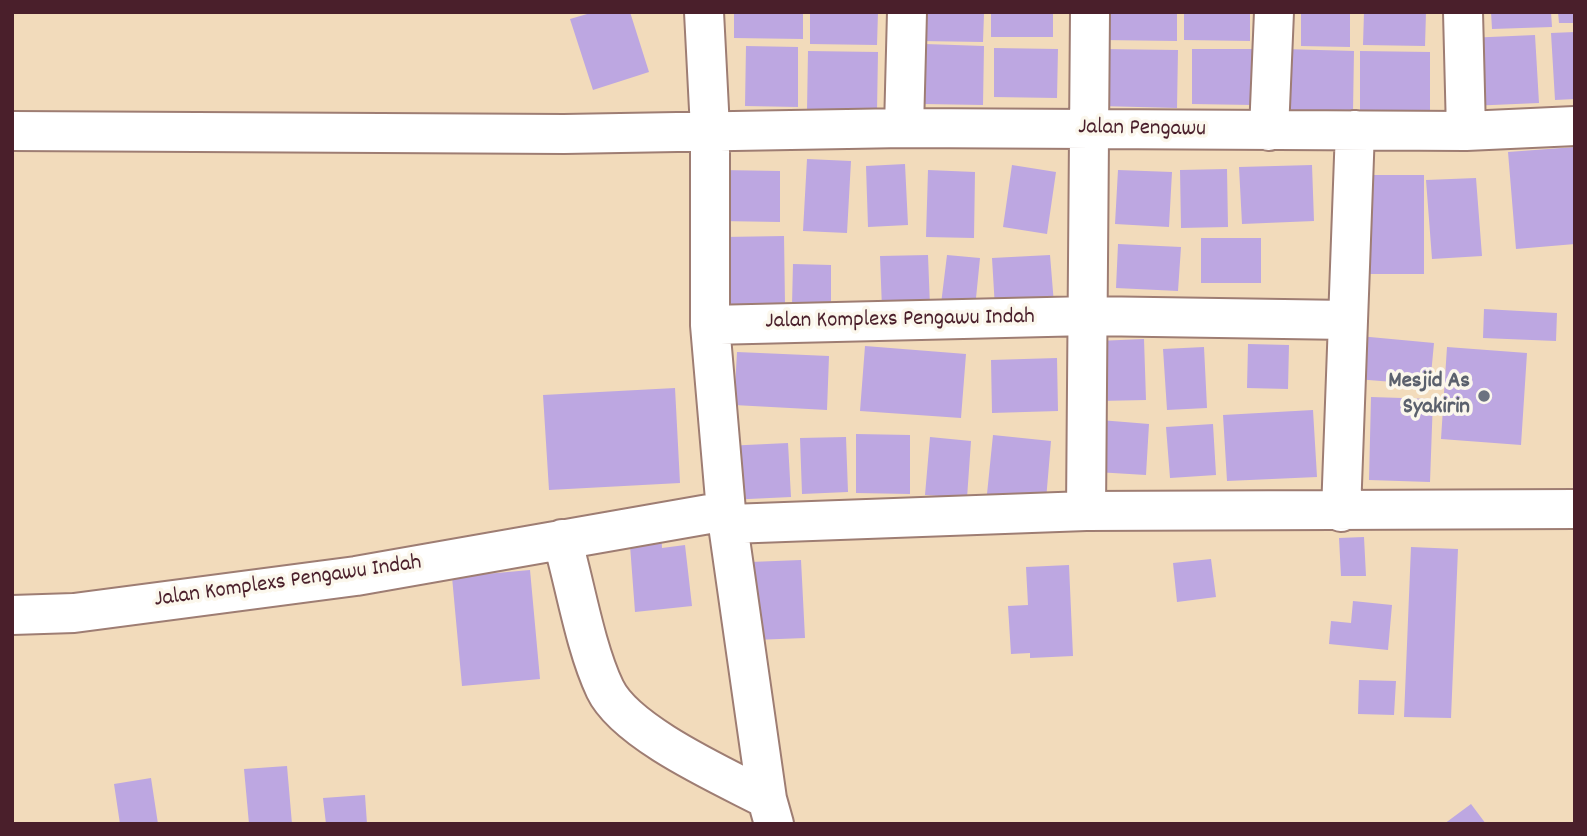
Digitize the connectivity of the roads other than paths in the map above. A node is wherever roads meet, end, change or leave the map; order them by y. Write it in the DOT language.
graph roads {
  1 [pos="704,12"];
  2 [pos="907,12"];
  3 [pos="1090,12"];
  4 [pos="1274,12"];
  5 [pos="1463,12"];
  6 [pos="1575,126"];
  7 [pos="904,128"];
  8 [pos="1090,129"];
  9 [pos="710,130"];
  10 [pos="1355,130"];
  11 [pos="12,131"];
  12 [pos="1269,131"];
  13 [pos="1466,131"];
  14 [pos="1089,316"];
  15 [pos="1348,320"];
  16 [pos="710,325"];
  17 [pos="1575,509"];
  18 [pos="1086,510"];
  19 [pos="1341,512"];
  20 [pos="728,518"];
  21 [pos="562,539"];
  22 [pos="12,615"];
  23 [pos="771,812"];
  1 -- 9 [label="street"];
  2 -- 7 [label="street"];
  3 -- 8 [label="street"];
  4 -- 12 [label="street"];
  5 -- 13 [label="street"];
  6 -- 13 [label="street, Jalan Pengawu"];
  7 -- 8 [label="street, Jalan Pengawu"];
  7 -- 9 [label="street, Jalan Pengawu"];
  8 -- 12 [label="street, Jalan Pengawu"];
  8 -- 14 [label="street"];
  9 -- 11 [label="street, Jalan Pengawu"];
  9 -- 16 [label="street"];
  10 -- 12 [label="street, Jalan Pengawu"];
  10 -- 13 [label="street, Jalan Pengawu"];
  10 -- 15 [label="street"];
  14 -- 15 [label="street, Jalan Komplexs Pengawu Indah"];
  14 -- 16 [label="street, Jalan Komplexs Pengawu Indah"];
  14 -- 18 [label="street"];
  15 -- 19 [label="street"];
  16 -- 20 [label="street"];
  17 -- 19 [label="street, Jalan Komplexs Pengawu Indah"];
  18 -- 19 [label="street, Jalan Komplexs Pengawu Indah"];
  18 -- 20 [label="street, Jalan Komplexs Pengawu Indah"];
  20 -- 21 [label="street, Jalan Komplexs Pengawu Indah"];
  20 -- 23 [label="street"];
  21 -- 22 [label="street, Jalan Komplexs Pengawu Indah"];
  21 -- 23 [label="street"];
}
